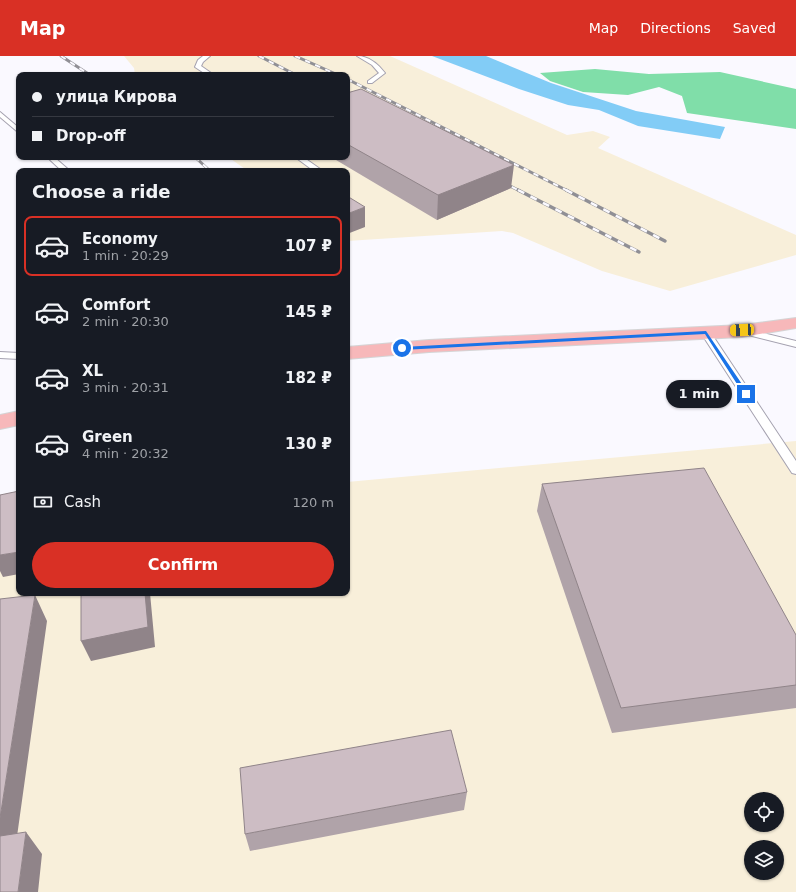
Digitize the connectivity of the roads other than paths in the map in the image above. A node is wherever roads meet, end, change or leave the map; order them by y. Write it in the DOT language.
graph roads {
  1 [pos="207,56"];
  2 [pos="360,56"];
  3 [pos="206,72"];
  4 [pos="370,82"];
  5 [pos="0,114"];
  6 [pos="16,128"];
  7 [pos="53,160"];
  8 [pos="303,160"];
  9 [pos="63,168"];
  10 [pos="315,168"];
  11 [pos="796,323"];
  12 [pos="742,330"];
  13 [pos="706,333"];
  14 [pos="796,344"];
  15 [pos="350,353"];
  16 [pos="0,355"];
  17 [pos="16,356"];
  18 [pos="16,419"];
  19 [pos="0,422"];
  20 [pos="796,470"];
  1 -- 3 [label="lane"];
  2 -- 4 [label="lane"];
  5 -- 6 [label="lane"];
  7 -- 9 [label="lane"];
  8 -- 10 [label="lane"];
  11 -- 12 [label="main road"];
  12 -- 13 [label="main road"];
  12 -- 14 [label="lane"];
  13 -- 15 [label="main road"];
  13 -- 20 [label="lane"];
  16 -- 17 [label="lane"];
  18 -- 19 [label="main road"];
}
